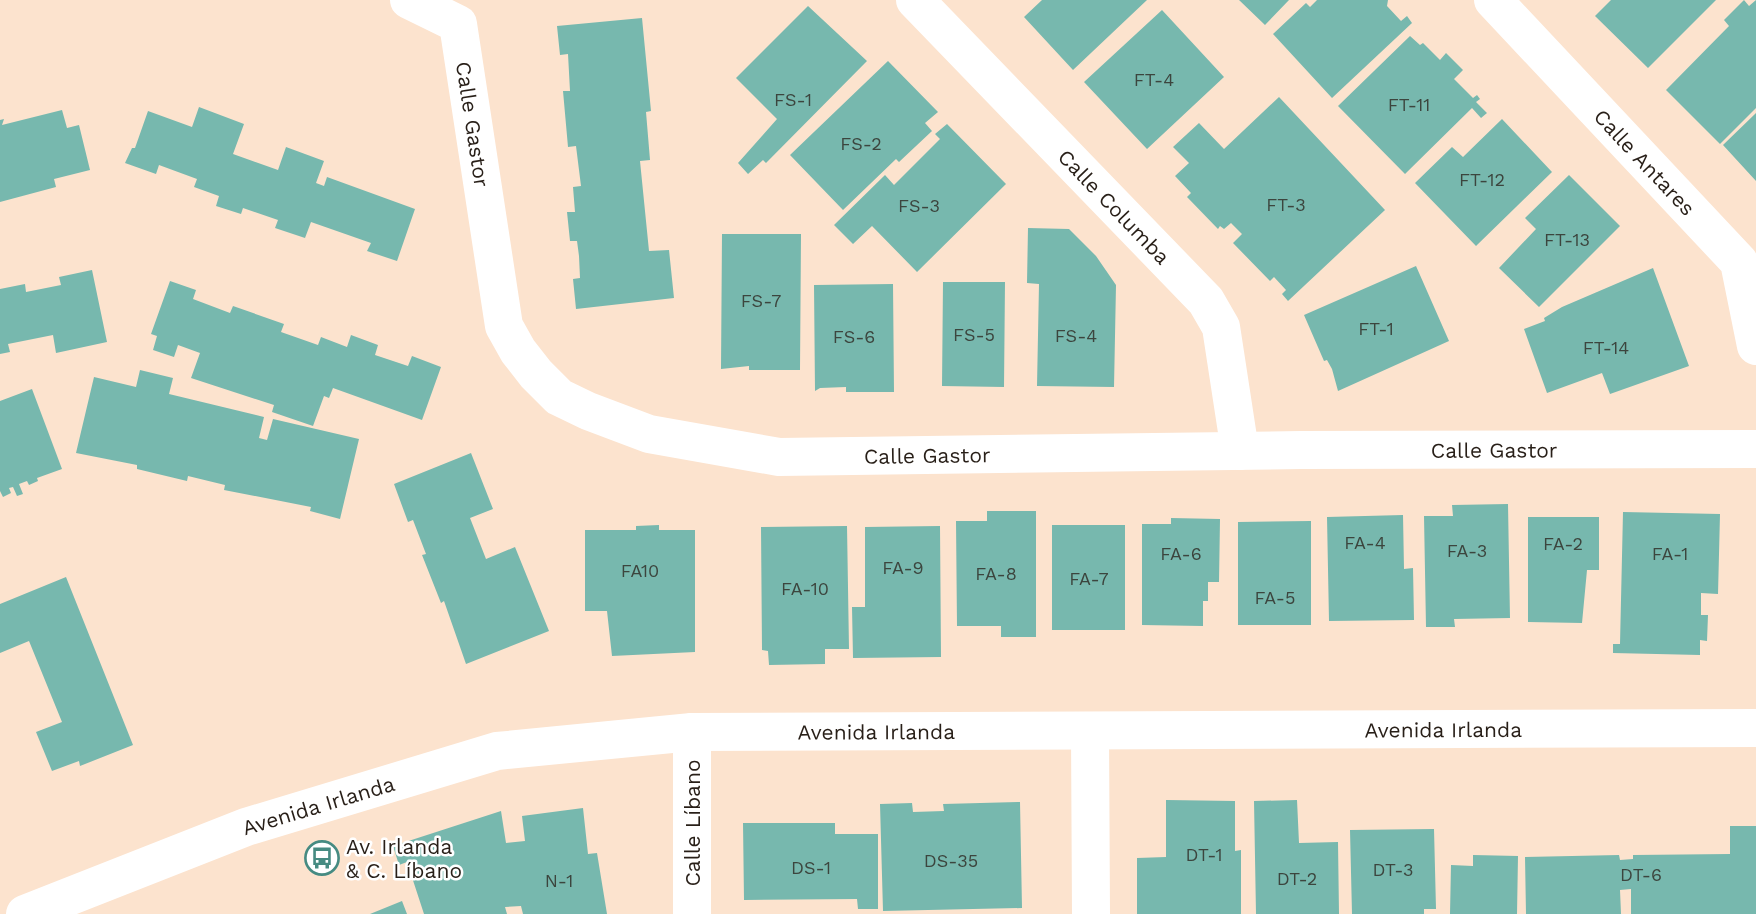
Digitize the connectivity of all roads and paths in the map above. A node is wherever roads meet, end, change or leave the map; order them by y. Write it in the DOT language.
graph roads {
  1 [pos="408,0"];
  2 [pos="915,0"];
  3 [pos="1493,0"];
  4 [pos="1756,346"];
  5 [pos="1756,449"];
  6 [pos="1240,451"];
  7 [pos="1756,728"];
  8 [pos="692,732"];
  9 [pos="1090,732"];
  10 [pos="25,914"];
  11 [pos="692,914"];
  12 [pos="1091,914"];
  1 -- 6 [label="street, Calle Gastor"];
  2 -- 6 [label="street, Calle Columba"];
  3 -- 4 [label="street, Calle Antares"];
  5 -- 6 [label="street, Calle Gastor"];
  7 -- 9 [label="street, Avenida Irlanda"];
  8 -- 9 [label="street, Avenida Irlanda"];
  8 -- 10 [label="street, Avenida Irlanda"];
  8 -- 11 [label="street, Calle Líbano"];
  9 -- 12 [label="street"];
}
